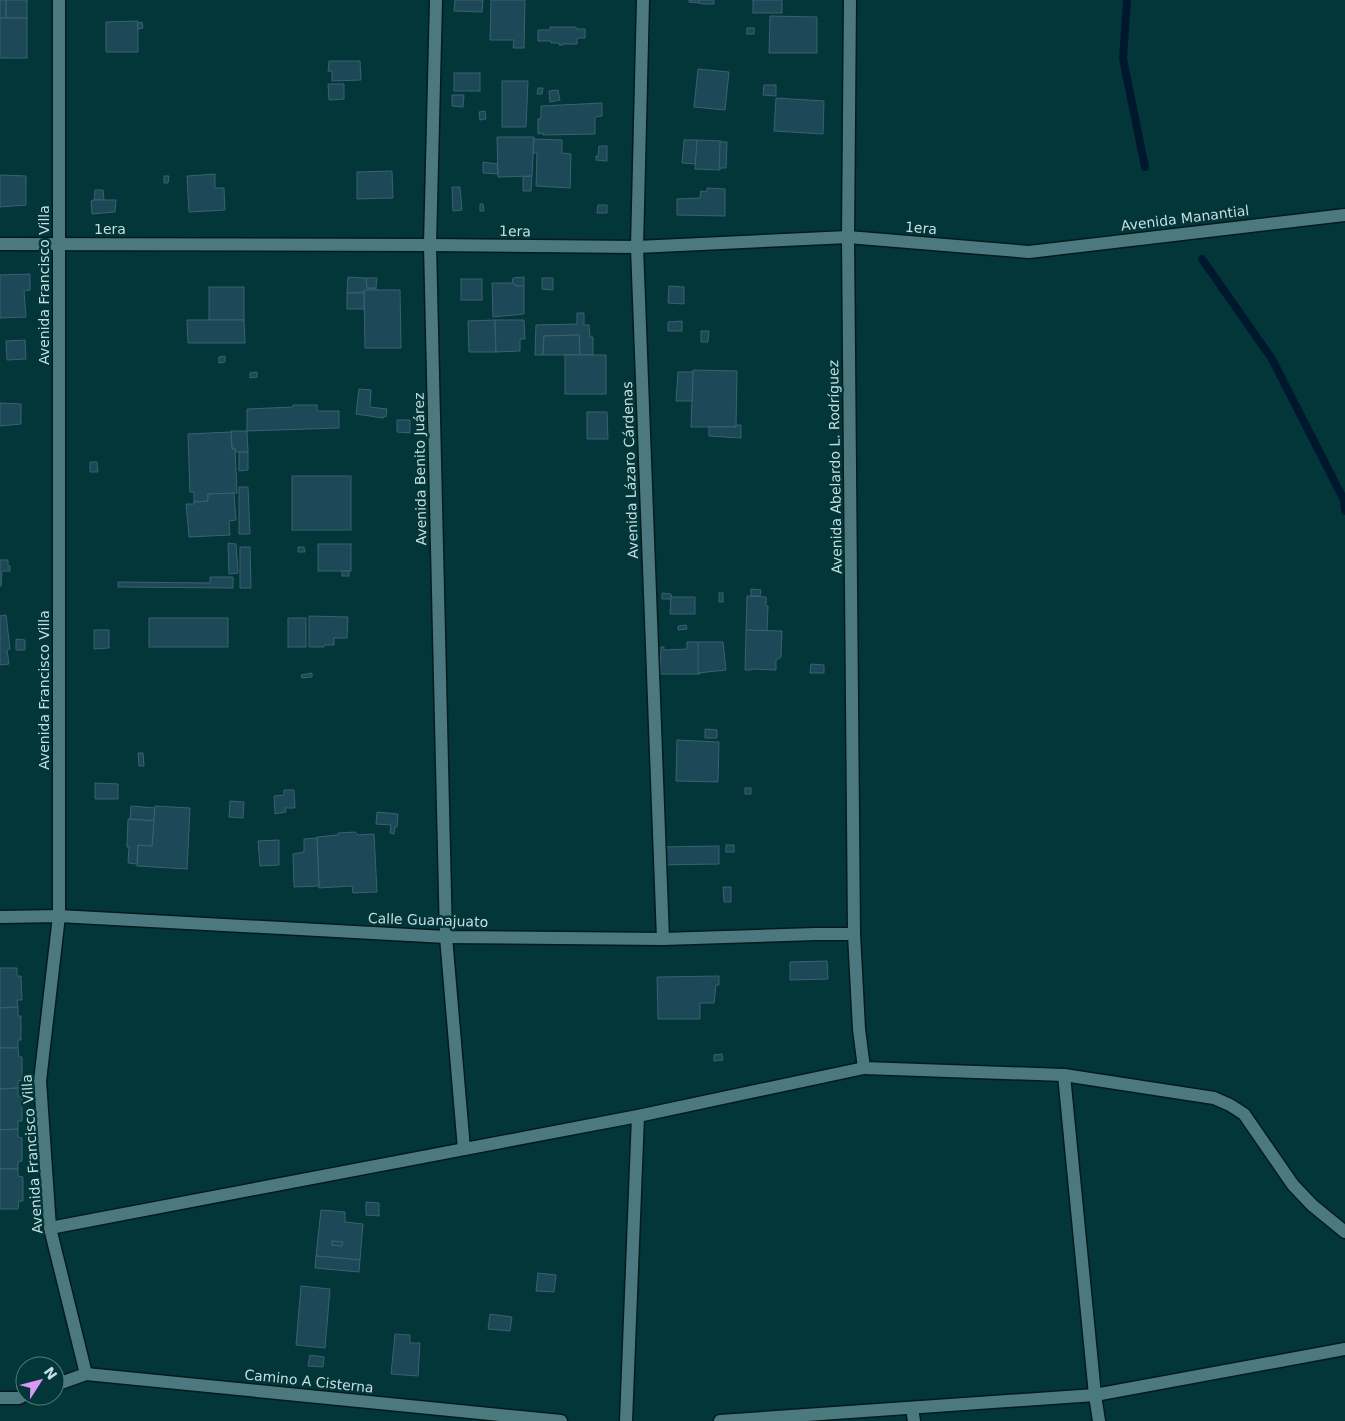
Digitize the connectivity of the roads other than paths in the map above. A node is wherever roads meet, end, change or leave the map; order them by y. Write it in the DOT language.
graph roads {
  1 [pos="59,0"];
  2 [pos="436,0"];
  3 [pos="643,0"];
  4 [pos="850,0"];
  5 [pos="1345,215"];
  6 [pos="848,237"];
  7 [pos="0,244"];
  8 [pos="59,244"];
  9 [pos="430,244"];
  10 [pos="637,247"];
  11 [pos="1029,252"];
  12 [pos="59,916"];
  13 [pos="0,918"];
  14 [pos="854,934"];
  15 [pos="446,937"];
  16 [pos="663,939"];
  17 [pos="864,1068"];
  18 [pos="1064,1075"];
  19 [pos="638,1116"];
  20 [pos="464,1149"];
  21 [pos="50,1228"];
  22 [pos="1345,1232"];
  23 [pos="1345,1349"];
  24 [pos="86,1374"];
  25 [pos="65,1381"];
  26 [pos="1095,1394"];
  27 [pos="0,1398"];
  28 [pos="15,1398"];
  29 [pos="912,1408"];
  30 [pos="561,1421"];
  31 [pos="626,1421"];
  32 [pos="720,1421"];
  33 [pos="914,1421"];
  34 [pos="1099,1421"];
  1 -- 8 [label="street, Avenida Francisco Villa"];
  2 -- 9 [label="street, Avenida Benito Juárez"];
  3 -- 10 [label="street, Avenida Lázaro Cárdenas"];
  4 -- 6 [label="street, Avenida Abelardo L. Rodríguez"];
  5 -- 11 [label="street, Avenida Manantial"];
  6 -- 10 [label="street, 1era"];
  6 -- 11 [label="street, 1era"];
  6 -- 14 [label="street, Avenida Abelardo L. Rodríguez"];
  7 -- 8 [label="street, 1era"];
  8 -- 9 [label="street, 1era"];
  8 -- 12 [label="street, Avenida Francisco Villa"];
  9 -- 10 [label="street, 1era"];
  9 -- 15 [label="street, Avenida Benito Juárez"];
  10 -- 16 [label="street, Avenida Lázaro Cárdenas"];
  12 -- 13 [label="street, Calle Guanajuato"];
  12 -- 15 [label="street, Calle Guanajuato"];
  12 -- 21 [label="street, Avenida Francisco Villa"];
  14 -- 16 [label="street, Calle Guanajuato"];
  14 -- 17 [label="street, Avenida Abelardo L. Rodríguez"];
  15 -- 16 [label="street, Calle Guanajuato"];
  15 -- 20 [label="street, Avenida Benito Juárez"];
  17 -- 18 [label="street"];
  17 -- 19 [label="street"];
  18 -- 22 [label="street"];
  18 -- 26 [label="street"];
  19 -- 20 [label="street"];
  19 -- 31 [label="street"];
  20 -- 21 [label="street"];
  21 -- 24 [label="street, Avenida Francisco Villa"];
  23 -- 26 [label="street"];
  24 -- 25 [label="street, Camino A Cisterna"];
  24 -- 30 [label="street, Camino A Cisterna"];
  26 -- 29 [label="street"];
  26 -- 34 [label="street"];
  27 -- 28 [label="street"];
  29 -- 32 [label="street"];
  29 -- 33 [label="street"];
}
